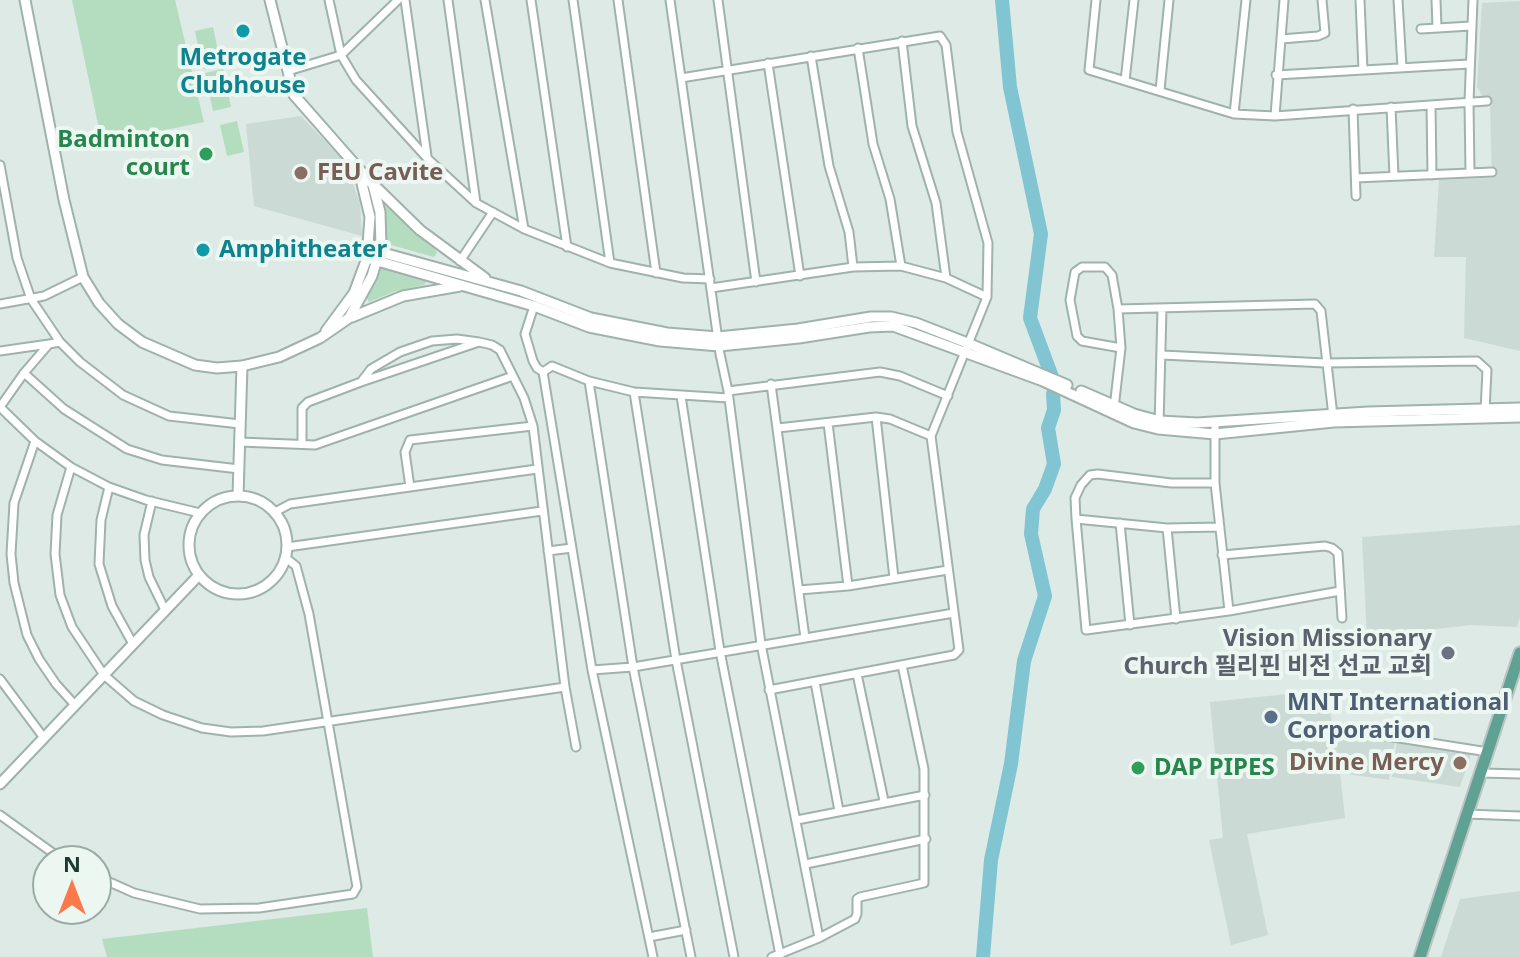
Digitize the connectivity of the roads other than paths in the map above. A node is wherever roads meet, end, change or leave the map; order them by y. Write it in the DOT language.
graph roads {
  1 [pos="25,0"];
  2 [pos="270,0"];
  3 [pos="329,0"];
  4 [pos="398,0"];
  5 [pos="405,0"];
  6 [pos="448,0"];
  7 [pos="485,0"];
  8 [pos="531,0"];
  9 [pos="573,0"];
  10 [pos="618,0"];
  11 [pos="670,0"];
  12 [pos="718,0"];
  13 [pos="1096,0"];
  14 [pos="1134,0"];
  15 [pos="1169,0"];
  16 [pos="1246,0"];
  17 [pos="1284,0"];
  18 [pos="1322,0"];
  19 [pos="1360,0"];
  20 [pos="1398,0"];
  21 [pos="1436,0"];
  22 [pos="1473,0"];
  23 [pos="1471,26"];
  24 [pos="1437,28"];
  25 [pos="1421,29"];
  26 [pos="1281,39"];
  27 [pos="902,41"];
  28 [pos="858,48"];
  29 [pos="341,55"];
  30 [pos="811,56"];
  31 [pos="768,63"];
  32 [pos="1469,64"];
  33 [pos="1402,67"];
  34 [pos="727,70"];
  35 [pos="1363,70"];
  36 [pos="288,71"];
  37 [pos="1276,75"];
  38 [pos="681,78"];
  39 [pos="1125,81"];
  40 [pos="1160,90"];
  41 [pos="1487,101"];
  42 [pos="1469,102"];
  43 [pos="1431,105"];
  44 [pos="1391,107"];
  45 [pos="1353,109"];
  46 [pos="1234,114"];
  47 [pos="1275,116"];
  48 [pos="427,158"];
  49 [pos="0,165"];
  50 [pos="358,168"];
  51 [pos="1492,172"];
  52 [pos="1470,173"];
  53 [pos="1432,175"];
  54 [pos="1394,176"];
  55 [pos="1356,178"];
  56 [pos="373,185"];
  57 [pos="1356,196"];
  58 [pos="476,203"];
  59 [pos="493,212"];
  60 [pos="524,229"];
  61 [pos="567,247"];
  62 [pos="373,255"];
  63 [pos="460,261"];
  64 [pos="610,263"];
  65 [pos="901,266"];
  66 [pos="853,267"];
  67 [pos="656,273"];
  68 [pos="800,276"];
  69 [pos="83,277"];
  70 [pos="946,278"];
  71 [pos="492,282"];
  72 [pos="756,282"];
  73 [pos="710,283"];
  74 [pos="464,285"];
  75 [pos="987,297"];
  76 [pos="31,299"];
  77 [pos="0,304"];
  78 [pos="534,306"];
  79 [pos="1162,308"];
  80 [pos="1118,309"];
  81 [pos="349,318"];
  82 [pos="320,338"];
  83 [pos="60,342"];
  84 [pos="479,342"];
  85 [pos="719,342"];
  86 [pos="49,344"];
  87 [pos="968,348"];
  88 [pos="1121,348"];
  89 [pos="0,351"];
  90 [pos="1162,355"];
  91 [pos="1325,363"];
  92 [pos="242,366"];
  93 [pos="543,372"];
  94 [pos="24,373"];
  95 [pos="513,376"];
  96 [pos="589,381"];
  97 [pos="361,382"];
  98 [pos="771,384"];
  99 [pos="634,392"];
  100 [pos="728,395"];
  101 [pos="681,396"];
  102 [pos="948,396"];
  103 [pos="1520,408"];
  104 [pos="1114,410"];
  105 [pos="1484,412"];
  106 [pos="876,417"];
  107 [pos="1520,417"];
  108 [pos="1333,418"];
  109 [pos="828,423"];
  110 [pos="240,424"];
  111 [pos="1159,425"];
  112 [pos="533,426"];
  113 [pos="778,428"];
  114 [pos="1215,428"];
  115 [pos="931,436"];
  116 [pos="35,441"];
  117 [pos="240,442"];
  118 [pos="302,444"];
  119 [pos="71,467"];
  120 [pos="239,469"];
  121 [pos="537,469"];
  122 [pos="1215,483"];
  123 [pos="109,487"];
  124 [pos="410,487"];
  125 [pos="238,496"];
  126 [pos="152,501"];
  127 [pos="542,511"];
  128 [pos="275,512"];
  129 [pos="200,513"];
  130 [pos="1076,519"];
  131 [pos="1120,523"];
  132 [pos="1220,527"];
  133 [pos="1167,528"];
  134 [pos="287,547"];
  135 [pos="572,548"];
  136 [pos="548,551"];
  137 [pos="1222,555"];
  138 [pos="286,558"];
  139 [pos="948,570"];
  140 [pos="199,575"];
  141 [pos="894,578"];
  142 [pos="848,586"];
  143 [pos="799,590"];
  144 [pos="1340,591"];
  145 [pos="165,610"];
  146 [pos="1229,611"];
  147 [pos="954,613"];
  148 [pos="1342,618"];
  149 [pos="1176,619"];
  150 [pos="1130,625"];
  151 [pos="805,638"];
  152 [pos="133,644"];
  153 [pos="761,644"];
  154 [pos="720,651"];
  155 [pos="1520,653"];
  156 [pos="676,660"];
  157 [pos="902,665"];
  158 [pos="633,667"];
  159 [pos="592,670"];
  160 [pos="857,674"];
  161 [pos="104,675"];
  162 [pos="0,679"];
  163 [pos="815,682"];
  164 [pos="565,687"];
  165 [pos="769,690"];
  166 [pos="75,705"];
  167 [pos="328,720"];
  168 [pos="1336,728"];
  169 [pos="44,738"];
  170 [pos="576,747"];
  171 [pos="1488,752"];
  172 [pos="1481,773"];
  173 [pos="1520,774"];
  174 [pos="0,784"];
  175 [pos="925,795"];
  176 [pos="884,801"];
  177 [pos="839,811"];
  178 [pos="1467,814"];
  179 [pos="0,815"];
  180 [pos="1520,816"];
  181 [pos="797,820"];
  182 [pos="926,839"];
  183 [pos="42,845"];
  184 [pos="806,864"];
  185 [pos="112,883"];
  186 [pos="686,930"];
  187 [pos="649,937"];
  188 [pos="819,938"];
  189 [pos="790,954"];
  190 [pos="776,956"];
  191 [pos="653,957"];
  192 [pos="691,957"];
  193 [pos="734,957"];
  194 [pos="1420,957"];
  1 -- 69 [label="street"];
  2 -- 36 [label="street"];
  3 -- 29 [label="street"];
  4 -- 29 [label="street"];
  5 -- 48 [label="street"];
  6 -- 58 [label="street"];
  7 -- 60 [label="street"];
  8 -- 61 [label="street"];
  9 -- 64 [label="street"];
  10 -- 67 [label="street"];
  11 -- 38 [label="street"];
  12 -- 34 [label="street"];
  13 -- 39 [label="street"];
  14 -- 39 [label="street"];
  15 -- 40 [label="street"];
  16 -- 46 [label="street"];
  17 -- 26 [label="street"];
  18 -- 26 [label="street"];
  19 -- 35 [label="street"];
  20 -- 33 [label="street"];
  21 -- 24 [label="street"];
  22 -- 23 [label="street"];
  23 -- 24 [label="street"];
  23 -- 32 [label="street"];
  24 -- 25 [label="street"];
  26 -- 37 [label="street"];
  27 -- 28 [label="street"];
  27 -- 70 [label="street"];
  27 -- 75 [label="street"];
  28 -- 30 [label="street"];
  28 -- 65 [label="street"];
  29 -- 36 [label="street"];
  29 -- 48 [label="street"];
  30 -- 31 [label="street"];
  30 -- 66 [label="street"];
  31 -- 34 [label="street"];
  31 -- 68 [label="street"];
  32 -- 33 [label="street"];
  32 -- 42 [label="street"];
  33 -- 35 [label="street"];
  34 -- 38 [label="street"];
  34 -- 72 [label="street"];
  35 -- 37 [label="street"];
  36 -- 50 [label="street"];
  37 -- 47 [label="street"];
  38 -- 73 [label="street"];
  39 -- 40 [label="street"];
  40 -- 46 [label="street"];
  41 -- 42 [label="street"];
  42 -- 43 [label="street"];
  42 -- 52 [label="street"];
  43 -- 44 [label="street"];
  43 -- 53 [label="street"];
  44 -- 45 [label="street"];
  44 -- 54 [label="street"];
  45 -- 47 [label="street"];
  45 -- 55 [label="street"];
  46 -- 47 [label="street"];
  48 -- 58 [label="street"];
  49 -- 76 [label="street"];
  50 -- 56 [label="street"];
  50 -- 62 [label="street"];
  51 -- 52 [label="street"];
  52 -- 53 [label="street"];
  53 -- 54 [label="street"];
  54 -- 55 [label="street"];
  55 -- 57 [label="street"];
  56 -- 62 [label="street"];
  56 -- 63 [label="street"];
  58 -- 59 [label="street"];
  59 -- 60 [label="street"];
  59 -- 63 [label="street"];
  60 -- 61 [label="street"];
  61 -- 64 [label="street"];
  62 -- 71 [label="street"];
  62 -- 74 [label="street"];
  62 -- 81 [label="street"];
  62 -- 82 [label="street"];
  63 -- 71 [label="street"];
  64 -- 67 [label="street"];
  65 -- 66 [label="street"];
  65 -- 70 [label="street"];
  66 -- 68 [label="street"];
  67 -- 73 [label="street"];
  68 -- 72 [label="street"];
  69 -- 76 [label="street"];
  69 -- 92 [label="street"];
  70 -- 75 [label="street"];
  71 -- 85 [label="street"];
  72 -- 73 [label="street"];
  73 -- 85 [label="street"];
  74 -- 78 [label="street"];
  74 -- 81 [label="street"];
  75 -- 87 [label="street"];
  76 -- 77 [label="street"];
  76 -- 83 [label="street"];
  78 -- 85 [label="street"];
  78 -- 93 [label="street"];
  79 -- 80 [label="street"];
  79 -- 90 [label="street"];
  79 -- 91 [label="street"];
  80 -- 88 [label="street"];
  80 -- 88 [label="street"];
  81 -- 82 [label="street"];
  82 -- 92 [label="street"];
  83 -- 86 [label="street"];
  83 -- 110 [label="street"];
  84 -- 95 [label="street"];
  84 -- 97 [label="street"];
  84 -- 97 [label="street"];
  85 -- 87 [label="street"];
  85 -- 100 [label="street"];
  86 -- 89 [label="street"];
  86 -- 94 [label="street"];
  87 -- 102 [label="street"];
  87 -- 104 [label="street"];
  88 -- 104 [label="street"];
  90 -- 91 [label="street"];
  90 -- 111 [label="street"];
  91 -- 105 [label="street"];
  91 -- 108 [label="street"];
  92 -- 110 [label="street"];
  93 -- 96 [label="street"];
  93 -- 135 [label="street"];
  94 -- 116 [label="street"];
  94 -- 120 [label="street"];
  95 -- 112 [label="street"];
  95 -- 118 [label="street"];
  96 -- 99 [label="street"];
  96 -- 158 [label="street"];
  97 -- 118 [label="street"];
  98 -- 100 [label="street"];
  98 -- 102 [label="street"];
  98 -- 113 [label="street"];
  99 -- 101 [label="street"];
  99 -- 156 [label="street"];
  100 -- 101 [label="street"];
  100 -- 153 [label="street"];
  101 -- 154 [label="street"];
  102 -- 115 [label="street"];
  103 -- 105 [label="street"];
  104 -- 111 [label="street"];
  105 -- 107 [label="street"];
  105 -- 108 [label="street"];
  106 -- 109 [label="street"];
  106 -- 115 [label="street"];
  106 -- 141 [label="street"];
  108 -- 114 [label="street"];
  109 -- 113 [label="street"];
  109 -- 142 [label="street"];
  110 -- 117 [label="street"];
  111 -- 114 [label="street"];
  112 -- 121 [label="street"];
  112 -- 124 [label="street"];
  113 -- 143 [label="street"];
  114 -- 122 [label="street"];
  115 -- 139 [label="street"];
  116 -- 119 [label="street"];
  116 -- 166 [label="street"];
  117 -- 118 [label="street"];
  117 -- 120 [label="street"];
  119 -- 123 [label="street"];
  119 -- 161 [label="street"];
  120 -- 125 [label="street"];
  121 -- 124 [label="street"];
  121 -- 127 [label="street"];
  122 -- 130 [label="street"];
  122 -- 132 [label="street"];
  123 -- 126 [label="street"];
  123 -- 152 [label="street"];
  124 -- 128 [label="street"];
  125 -- 128 [label="street"];
  125 -- 129 [label="street"];
  126 -- 129 [label="street"];
  126 -- 145 [label="street"];
  127 -- 134 [label="street"];
  127 -- 136 [label="street"];
  128 -- 134 [label="street"];
  129 -- 140 [label="street"];
  130 -- 131 [label="street"];
  130 -- 150 [label="street"];
  131 -- 133 [label="street"];
  131 -- 150 [label="street"];
  132 -- 133 [label="street"];
  132 -- 137 [label="street"];
  133 -- 149 [label="street"];
  134 -- 138 [label="street"];
  135 -- 136 [label="street"];
  135 -- 159 [label="street"];
  136 -- 164 [label="street"];
  137 -- 144 [label="street"];
  137 -- 146 [label="street"];
  138 -- 140 [label="street"];
  138 -- 167 [label="street"];
  139 -- 141 [label="street"];
  139 -- 147 [label="street"];
  140 -- 145 [label="street"];
  141 -- 142 [label="street"];
  142 -- 143 [label="street"];
  143 -- 151 [label="street"];
  144 -- 146 [label="street"];
  144 -- 148 [label="street"];
  145 -- 152 [label="street"];
  146 -- 149 [label="street"];
  147 -- 151 [label="street"];
  147 -- 157 [label="street"];
  149 -- 150 [label="street"];
  151 -- 153 [label="street"];
  152 -- 161 [label="street"];
  153 -- 154 [label="street"];
  153 -- 165 [label="street"];
  154 -- 156 [label="street"];
  154 -- 190 [label="street"];
  155 -- 171 [label="main road"];
  156 -- 158 [label="street"];
  156 -- 193 [label="street"];
  157 -- 160 [label="street"];
  157 -- 175 [label="street"];
  158 -- 159 [label="street"];
  158 -- 186 [label="street"];
  159 -- 187 [label="street"];
  160 -- 163 [label="street"];
  160 -- 176 [label="street"];
  161 -- 166 [label="street"];
  161 -- 167 [label="street"];
  162 -- 169 [label="street"];
  163 -- 165 [label="street"];
  163 -- 177 [label="street"];
  164 -- 167 [label="street"];
  164 -- 170 [label="street"];
  165 -- 181 [label="street"];
  166 -- 169 [label="street"];
  167 -- 185 [label="street"];
  168 -- 171 [label="street"];
  169 -- 174 [label="street"];
  171 -- 172 [label="main road"];
  172 -- 173 [label="street"];
  172 -- 178 [label="main road"];
  175 -- 176 [label="street"];
  175 -- 182 [label="street"];
  176 -- 177 [label="street"];
  177 -- 181 [label="street"];
  178 -- 180 [label="street"];
  178 -- 194 [label="main road"];
  179 -- 183 [label="street"];
  181 -- 184 [label="street"];
  182 -- 184 [label="street"];
  182 -- 188 [label="street"];
  184 -- 188 [label="street"];
  186 -- 187 [label="street"];
  186 -- 192 [label="street"];
  187 -- 191 [label="street"];
  188 -- 189 [label="street"];
  189 -- 190 [label="street"];
}
